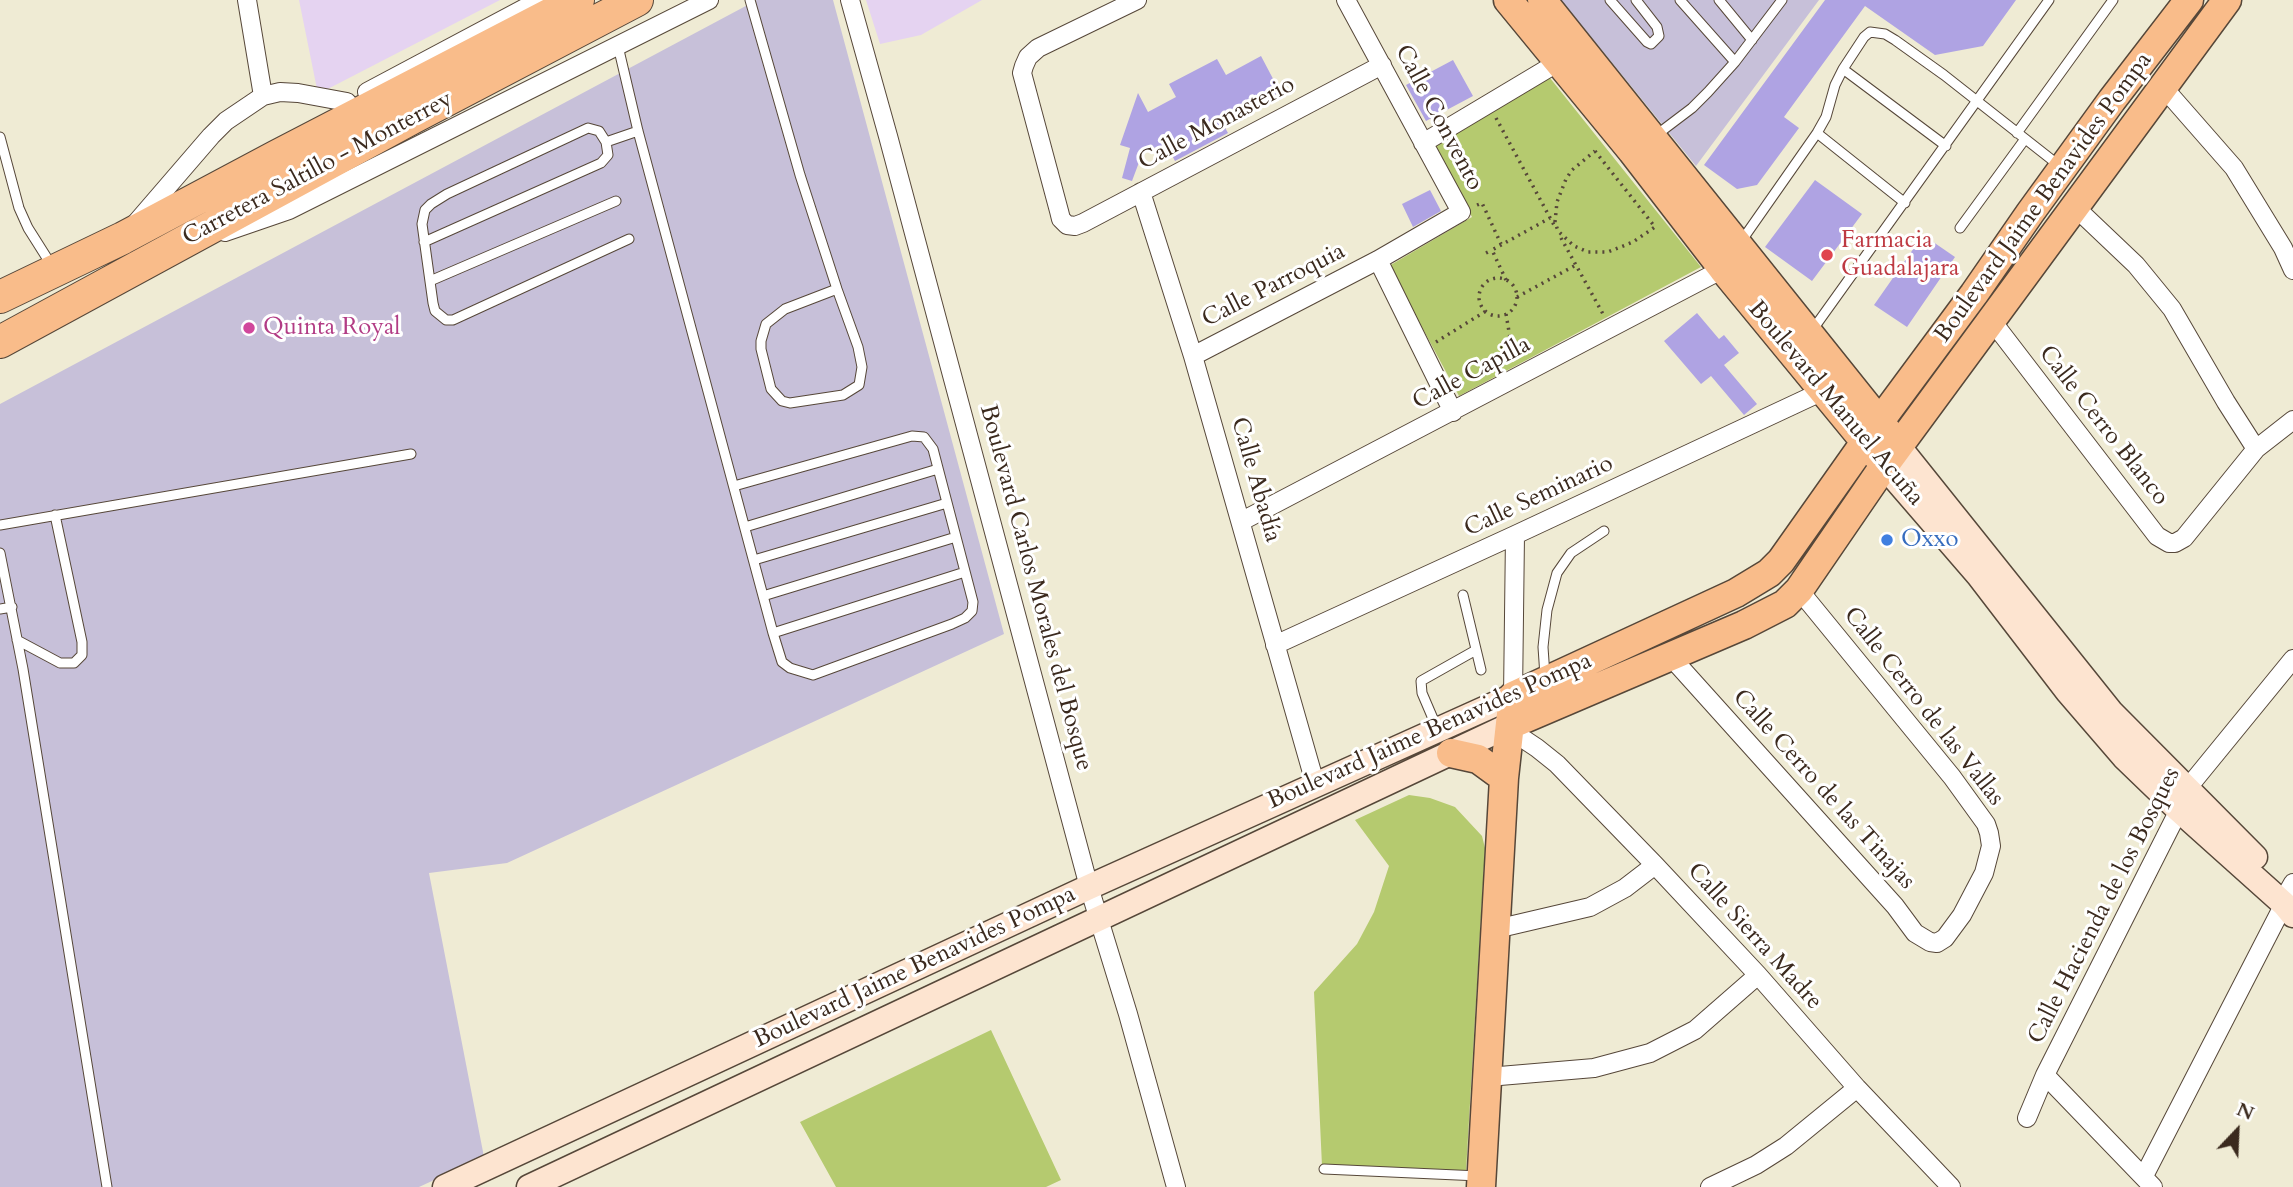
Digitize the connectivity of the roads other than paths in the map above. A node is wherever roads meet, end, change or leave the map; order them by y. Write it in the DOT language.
graph roads {
  1 [pos="247,0"];
  2 [pos="578,0"];
  3 [pos="637,0"];
  4 [pos="709,0"];
  5 [pos="750,0"];
  6 [pos="850,0"];
  7 [pos="1137,0"];
  8 [pos="1346,0"];
  9 [pos="1508,0"];
  10 [pos="1610,0"];
  11 [pos="1636,0"];
  12 [pos="1680,0"];
  13 [pos="1719,0"];
  14 [pos="2049,0"];
  15 [pos="2113,0"];
  16 [pos="2189,0"];
  17 [pos="2228,0"];
  18 [pos="1779,1"];
  19 [pos="1545,11"];
  20 [pos="543,22"];
  21 [pos="1752,40"];
  22 [pos="618,46"];
  23 [pos="1570,55"];
  24 [pos="1735,62"];
  25 [pos="1382,65"];
  26 [pos="1843,69"];
  27 [pos="2163,87"];
  28 [pos="263,96"];
  29 [pos="2112,100"];
  30 [pos="1976,101"];
  31 [pos="347,103"];
  32 [pos="638,131"];
  33 [pos="1817,133"];
  34 [pos="2017,133"];
  35 [pos="0,137"];
  36 [pos="2025,139"];
  37 [pos="606,142"];
  38 [pos="1423,143"];
  39 [pos="1642,145"];
  40 [pos="1946,146"];
  41 [pos="277,156"];
  42 [pos="2063,168"];
  43 [pos="1141,192"];
  44 [pos="2083,197"];
  45 [pos="616,201"];
  46 [pos="1905,203"];
  47 [pos="1960,228"];
  48 [pos="123,238"];
  49 [pos="629,239"];
  50 [pos="184,241"];
  51 [pos="424,242"];
  52 [pos="1739,245"];
  53 [pos="1378,260"];
  54 [pos="1723,269"];
  55 [pos="55,270"];
  56 [pos="2293,270"];
  57 [pos="430,281"];
  58 [pos="837,289"];
  59 [pos="4,291"];
  60 [pos="1992,321"];
  61 [pos="1810,333"];
  62 [pos="0,342"];
  63 [pos="1194,356"];
  64 [pos="1823,391"];
  65 [pos="1453,412"];
  66 [pos="2293,420"];
  67 [pos="1873,431"];
  68 [pos="2256,449"];
  69 [pos="411,454"];
  70 [pos="1892,456"];
  71 [pos="938,469"];
  72 [pos="734,486"];
  73 [pos="947,503"];
  74 [pos="55,515"];
  75 [pos="1242,521"];
  76 [pos="0,525"];
  77 [pos="745,527"];
  78 [pos="1604,531"];
  79 [pos="1516,536"];
  80 [pos="956,537"];
  81 [pos="0,553"];
  82 [pos="754,560"];
  83 [pos="965,572"];
  84 [pos="1799,590"];
  85 [pos="1463,595"];
  86 [pos="763,596"];
  87 [pos="12,607"];
  88 [pos="0,609"];
  89 [pos="773,634"];
  90 [pos="18,640"];
  91 [pos="1275,645"];
  92 [pos="1476,650"];
  93 [pos="1670,656"];
  94 [pos="2293,659"];
  95 [pos="1481,670"];
  96 [pos="1545,681"];
  97 [pos="1513,696"];
  98 [pos="1509,730"];
  99 [pos="1444,741"];
  100 [pos="1504,778"];
  101 [pos="1315,783"];
  102 [pos="2182,800"];
  103 [pos="1655,865"];
  104 [pos="1089,887"];
  105 [pos="2290,897"];
  106 [pos="1100,920"];
  107 [pos="1496,929"];
  108 [pos="1945,938"];
  109 [pos="1758,975"];
  110 [pos="2045,1075"];
  111 [pos="1488,1077"];
  112 [pos="1857,1088"];
  113 [pos="2027,1118"];
  114 [pos="1324,1168"];
  115 [pos="1482,1182"];
  116 [pos="2149,1182"];
  117 [pos="107,1187"];
  118 [pos="445,1187"];
  119 [pos="529,1187"];
  120 [pos="1176,1187"];
  121 [pos="1710,1187"];
  122 [pos="1951,1187"];
  1 -- 28 [label="street"];
  2 -- 20 [label="highway, Carretera Saltillo - Monterrey"];
  3 -- 20 [label="highway, Carretera Saltillo - Monterrey"];
  4 -- 22 [label="street"];
  5 -- 58 [label="lane"];
  6 -- 104 [label="street, Boulevard Carlos Morales del Bosque"];
  7 -- 43 [label="street, Calle Monasterio"];
  8 -- 25 [label="street, Calle Convento"];
  9 -- 19 [label="main road, Boulevard Manuel Acuña"];
  10 -- 11 [label="lane"];
  12 -- 24 [label="lane"];
  13 -- 21 [label="lane"];
  14 -- 30 [label="lane"];
  15 -- 34 [label="lane"];
  16 -- 29 [label="main road, Boulevard Jaime Benavides Pompa"];
  17 -- 27 [label="main road, Boulevard Jaime Benavides Pompa"];
  18 -- 21 [label="lane"];
  19 -- 23 [label="main road, Boulevard Manuel Acuña"];
  20 -- 31 [label="street"];
  20 -- 41 [label="highway, Carretera Saltillo - Monterrey"];
  20 -- 50 [label="highway, Carretera Saltillo - Monterrey"];
  21 -- 24 [label="lane"];
  22 -- 32 [label="lane"];
  22 -- 50 [label="street"];
  23 -- 38 [label="street"];
  23 -- 39 [label="main road, Boulevard Manuel Acuña"];
  24 -- 39 [label="lane"];
  25 -- 38 [label="street, Calle Convento"];
  25 -- 43 [label="street, Calle Monasterio"];
  26 -- 30 [label="lane"];
  26 -- 33 [label="lane"];
  26 -- 40 [label="lane"];
  27 -- 44 [label="main road, Boulevard Jaime Benavides Pompa"];
  27 -- 56 [label="street"];
  28 -- 31 [label="street"];
  28 -- 48 [label="street"];
  29 -- 42 [label="main road, Boulevard Jaime Benavides Pompa"];
  29 -- 44 [label="main road"];
  30 -- 34 [label="lane"];
  30 -- 40 [label="lane"];
  31 -- 41 [label="street"];
  32 -- 37 [label="lane"];
  32 -- 72 [label="lane"];
  33 -- 46 [label="lane"];
  33 -- 52 [label="lane"];
  34 -- 36 [label="lane"];
  35 -- 55 [label="lane"];
  36 -- 42 [label="lane"];
  36 -- 47 [label="lane"];
  37 -- 51 [label="lane"];
  37 -- 51 [label="lane"];
  38 -- 53 [label="street, Calle Convento"];
  39 -- 52 [label="main road, Boulevard Manuel Acuña"];
  39 -- 54 [label="main road, Boulevard Manuel Acuña"];
  40 -- 46 [label="lane"];
  41 -- 48 [label="highway, Carretera Saltillo - Monterrey"];
  42 -- 67 [label="main road, Boulevard Jaime Benavides Pompa"];
  43 -- 63 [label="street, Calle Abadía"];
  44 -- 60 [label="main road, Boulevard Jaime Benavides Pompa"];
  44 -- 68 [label="street"];
  45 -- 57 [label="lane"];
  46 -- 61 [label="lane"];
  48 -- 55 [label="highway, Carretera Saltillo - Monterrey"];
  49 -- 57 [label="lane"];
  50 -- 62 [label="highway, Carretera Saltillo - Monterrey"];
  51 -- 57 [label="lane"];
  52 -- 61 [label="main road, Boulevard Manuel Acuña"];
  53 -- 63 [label="street, Calle Parroquia"];
  53 -- 65 [label="street"];
  54 -- 64 [label="main road, Boulevard Manuel Acuña"];
  54 -- 65 [label="street, Calle Capilla"];
  55 -- 59 [label="highway, Carretera Saltillo - Monterrey"];
  58 -- 58 [label="lane"];
  60 -- 68 [label="street, Calle Cerro Blanco"];
  60 -- 70 [label="main road, Boulevard Jaime Benavides Pompa"];
  61 -- 67 [label="main road, Boulevard Manuel Acuña"];
  63 -- 75 [label="street, Calle Abadía"];
  64 -- 67 [label="main road, Boulevard Manuel Acuña"];
  64 -- 79 [label="street, Calle Seminario"];
  65 -- 75 [label="street, Calle Capilla"];
  66 -- 68 [label="street"];
  67 -- 70 [label="main road, Boulevard Manuel Acuña"];
  67 -- 96 [label="main road, Boulevard Jaime Benavides Pompa"];
  69 -- 74 [label="lane"];
  70 -- 84 [label="main road, Boulevard Jaime Benavides Pompa"];
  70 -- 102 [label="street, Boulevard Manuel Acuña"];
  71 -- 72 [label="lane"];
  71 -- 73 [label="lane"];
  71 -- 77 [label="lane"];
  72 -- 77 [label="lane"];
  73 -- 80 [label="lane"];
  73 -- 82 [label="lane"];
  74 -- 76 [label="lane"];
  74 -- 90 [label="lane"];
  75 -- 91 [label="street, Calle Abadía"];
  77 -- 82 [label="lane"];
  78 -- 96 [label="lane"];
  79 -- 91 [label="street, Calle Seminario"];
  79 -- 97 [label="street"];
  80 -- 83 [label="lane"];
  80 -- 86 [label="lane"];
  81 -- 87 [label="lane"];
  82 -- 86 [label="lane"];
  83 -- 89 [label="lane"];
  83 -- 89 [label="lane"];
  84 -- 93 [label="main road, Boulevard Jaime Benavides Pompa"];
  84 -- 108 [label="street, Calle Cerro de las Vallas"];
  85 -- 92 [label="lane"];
  86 -- 89 [label="lane"];
  87 -- 88 [label="lane"];
  87 -- 90 [label="lane"];
  90 -- 117 [label="lane"];
  91 -- 101 [label="street, Calle Abadía"];
  92 -- 95 [label="lane"];
  92 -- 99 [label="lane"];
  93 -- 98 [label="main road, Boulevard Jaime Benavides Pompa"];
  93 -- 108 [label="street, Calle Cerro de las Tinajas"];
  94 -- 102 [label="street, Calle Hacienda de los Bosques"];
  96 -- 97 [label="main road, Boulevard Jaime Benavides Pompa"];
  97 -- 98 [label="main road"];
  97 -- 99 [label="street, Boulevard Jaime Benavides Pompa"];
  98 -- 99 [label="street, Boulevard Jaime Benavides Pompa"];
  98 -- 100 [label="main road"];
  98 -- 103 [label="street, Calle Sierra Madre"];
  99 -- 100 [label="main road"];
  99 -- 101 [label="street, Boulevard Jaime Benavides Pompa"];
  99 -- 106 [label="street, Boulevard Jaime Benavides Pompa"];
  100 -- 107 [label="main road"];
  101 -- 104 [label="street, Boulevard Jaime Benavides Pompa"];
  102 -- 105 [label="street, Boulevard Manuel Acuña"];
  102 -- 110 [label="street, Calle Hacienda de los Bosques"];
  103 -- 107 [label="street"];
  103 -- 109 [label="street, Calle Sierra Madre"];
  104 -- 106 [label="street, Boulevard Carlos Morales del Bosque"];
  104 -- 118 [label="street, Boulevard Jaime Benavides Pompa"];
  105 -- 116 [label="street"];
  106 -- 119 [label="street, Boulevard Jaime Benavides Pompa"];
  106 -- 120 [label="street, Boulevard Carlos Morales del Bosque"];
  107 -- 111 [label="main road"];
  109 -- 111 [label="street"];
  109 -- 112 [label="street, Calle Sierra Madre"];
  110 -- 113 [label="street, Calle Hacienda de los Bosques"];
  110 -- 116 [label="street"];
  111 -- 115 [label="main road"];
  112 -- 121 [label="street"];
  112 -- 122 [label="street, Calle Sierra Madre"];
  114 -- 115 [label="lane"];
}
